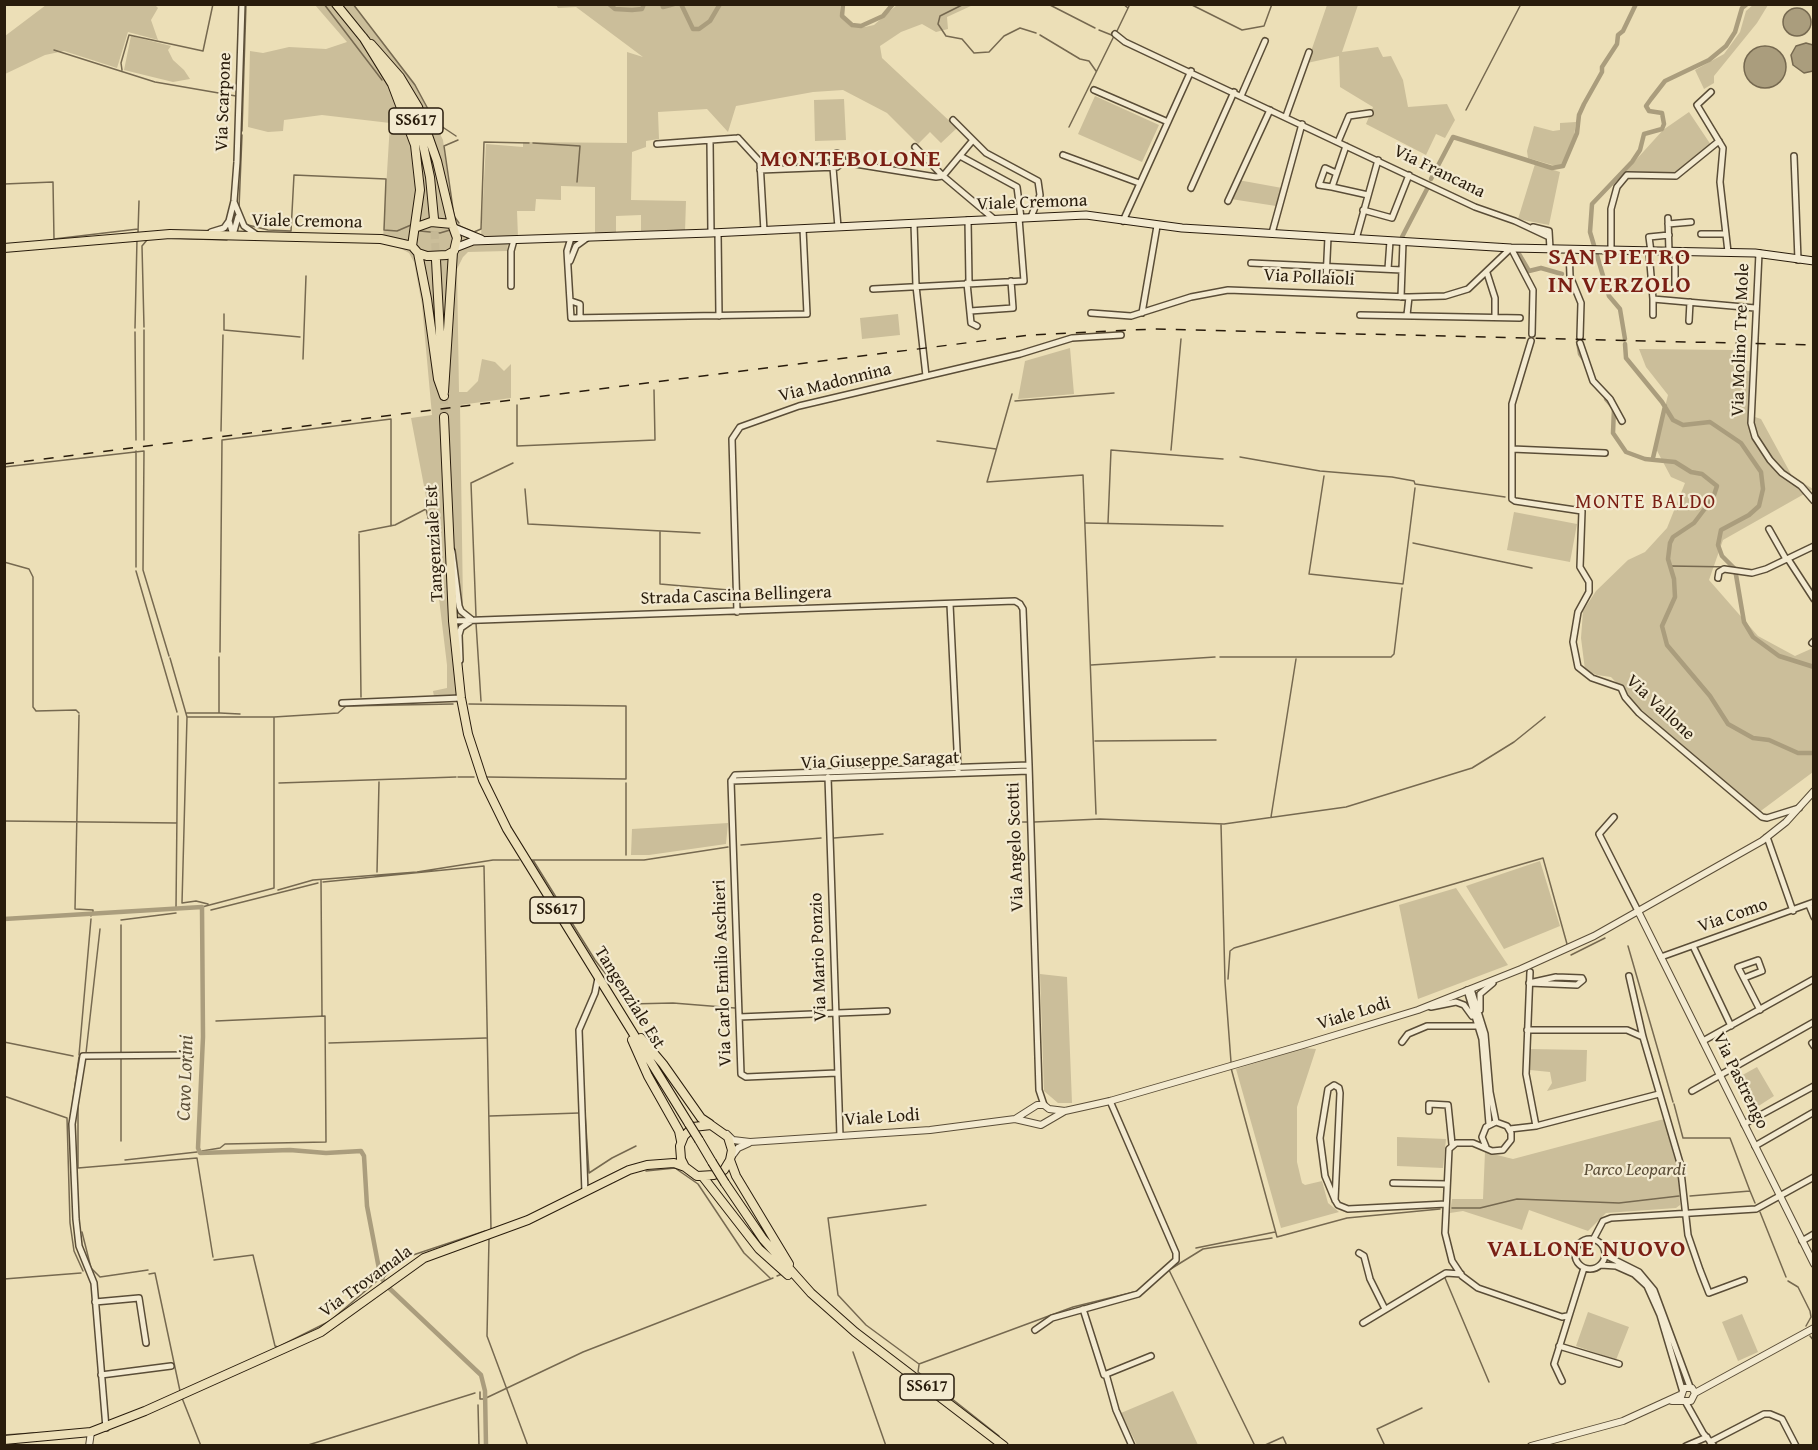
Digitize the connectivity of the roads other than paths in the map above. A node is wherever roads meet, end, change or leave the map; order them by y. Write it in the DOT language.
graph roads {
  1 [pos="242,4"];
  2 [pos="336,4"];
  3 [pos="1115,34"];
  4 [pos="363,37"];
  5 [pos="1265,41"];
  6 [pos="1309,52"];
  7 [pos="1191,71"];
  8 [pos="1094,90"];
  9 [pos="1233,92"];
  10 [pos="1711,92"];
  11 [pos="1241,96"];
  12 [pos="1270,110"];
  13 [pos="1370,113"];
  14 [pos="1286,116"];
  15 [pos="952,120"];
  16 [pos="1168,122"];
  17 [pos="1302,124"];
  18 [pos="737,130"];
  19 [pos="738,138"];
  20 [pos="973,140"];
  21 [pos="710,141"];
  22 [pos="1719,141"];
  23 [pos="1338,142"];
  24 [pos="657,144"];
  25 [pos="1346,146"];
  26 [pos="915,147"];
  27 [pos="832,155"];
  28 [pos="1063,155"];
  29 [pos="960,156"];
  30 [pos="1794,156"];
  31 [pos="1378,160"];
  32 [pos="760,162"];
  33 [pos="843,162"];
  34 [pos="834,166"];
  35 [pos="760,170"];
  36 [pos="1336,173"];
  37 [pos="1409,175"];
  38 [pos="943,176"];
  39 [pos="1139,183"];
  40 [pos="1332,187"];
  41 [pos="1191,188"];
  42 [pos="1368,195"];
  43 [pos="234,201"];
  44 [pos="1228,201"];
  45 [pos="1363,210"];
  46 [pos="237,215"];
  47 [pos="1031,217"];
  48 [pos="1020,218"];
  49 [pos="434,219"];
  50 [pos="994,219"];
  51 [pos="968,220"];
  52 [pos="229,221"];
  53 [pos="1123,221"];
  54 [pos="1691,222"];
  55 [pos="914,223"];
  56 [pos="453,226"];
  57 [pos="1157,226"];
  58 [pos="838,227"];
  59 [pos="415,229"];
  60 [pos="803,229"];
  61 [pos="764,231"];
  62 [pos="715,233"];
  63 [pos="1272,233"];
  64 [pos="200,234"];
  65 [pos="1701,234"];
  66 [pos="1726,234"];
  67 [pos="232,235"];
  68 [pos="1668,235"];
  69 [pos="261,236"];
  70 [pos="588,237"];
  71 [pos="1328,237"];
  72 [pos="554,238"];
  73 [pos="571,238"];
  74 [pos="381,239"];
  75 [pos="1356,239"];
  76 [pos="502,240"];
  77 [pos="514,240"];
  78 [pos="1390,241"];
  79 [pos="1403,242"];
  80 [pos="576,246"];
  81 [pos="4,248"];
  82 [pos="1511,248"];
  83 [pos="567,249"];
  84 [pos="1550,249"];
  85 [pos="1569,249"];
  86 [pos="415,250"];
  87 [pos="454,250"];
  88 [pos="1611,250"];
  89 [pos="1650,252"];
  90 [pos="1672,252"];
  91 [pos="1728,252"];
  92 [pos="1760,253"];
  93 [pos="436,260"];
  94 [pos="1798,260"];
  95 [pos="1814,261"];
  96 [pos="1251,263"];
  97 [pos="569,266"];
  98 [pos="1327,267"];
  99 [pos="1389,269"];
  100 [pos="1402,270"];
  101 [pos="1487,273"];
  102 [pos="1326,279"];
  103 [pos="1011,281"];
  104 [pos="968,283"];
  105 [pos="511,286"];
  106 [pos="916,286"];
  107 [pos="1675,287"];
  108 [pos="873,289"];
  109 [pos="1401,297"];
  110 [pos="1409,297"];
  111 [pos="1653,299"];
  112 [pos="571,300"];
  113 [pos="1690,302"];
  114 [pos="1755,308"];
  115 [pos="970,311"];
  116 [pos="1091,313"];
  117 [pos="1142,314"];
  118 [pos="1360,315"];
  119 [pos="1407,315"];
  120 [pos="1653,315"];
  121 [pos="719,316"];
  122 [pos="1495,317"];
  123 [pos="580,318"];
  124 [pos="1520,318"];
  125 [pos="1689,321"];
  126 [pos="977,326"];
  127 [pos="1532,334"];
  128 [pos="1121,335"];
  129 [pos="1531,341"];
  130 [pos="926,376"];
  131 [pos="444,396"];
  132 [pos="444,417"];
  133 [pos="1622,421"];
  134 [pos="1512,449"];
  135 [pos="1605,453"];
  136 [pos="1814,501"];
  137 [pos="1769,529"];
  138 [pos="1814,546"];
  139 [pos="451,547"];
  140 [pos="1787,559"];
  141 [pos="1718,578"];
  142 [pos="1814,599"];
  143 [pos="950,604"];
  144 [pos="1020,604"];
  145 [pos="737,612"];
  146 [pos="472,620"];
  147 [pos="453,621"];
  148 [pos="459,674"];
  149 [pos="461,698"];
  150 [pos="342,703"];
  151 [pos="1029,768"];
  152 [pos="958,771"];
  153 [pos="828,777"];
  154 [pos="733,778"];
  155 [pos="1811,794"];
  156 [pos="1814,802"];
  157 [pos="1799,808"];
  158 [pos="1614,818"];
  159 [pos="1767,837"];
  160 [pos="1811,904"];
  161 [pos="1638,911"];
  162 [pos="1793,911"];
  163 [pos="1814,917"];
  164 [pos="1693,946"];
  165 [pos="1661,957"];
  166 [pos="1521,969"];
  167 [pos="1530,972"];
  168 [pos="598,976"];
  169 [pos="1629,976"];
  170 [pos="1744,978"];
  171 [pos="1814,979"];
  172 [pos="1529,983"];
  173 [pos="1469,989"];
  174 [pos="607,990"];
  175 [pos="595,993"];
  176 [pos="1418,1010"];
  177 [pos="1760,1010"];
  178 [pos="887,1011"];
  179 [pos="836,1013"];
  180 [pos="1639,1016"];
  181 [pos="739,1017"];
  182 [pos="1814,1022"];
  183 [pos="1478,1023"];
  184 [pos="1731,1026"];
  185 [pos="629,1027"];
  186 [pos="1527,1030"];
  187 [pos="1632,1031"];
  188 [pos="1643,1037"];
  189 [pos="1703,1041"];
  190 [pos="1402,1042"];
  191 [pos="190,1055"];
  192 [pos="837,1073"];
  193 [pos="1720,1075"];
  194 [pos="1814,1086"];
  195 [pos="1039,1090"];
  196 [pos="1692,1091"];
  197 [pos="1659,1094"];
  198 [pos="1110,1101"];
  199 [pos="1046,1107"];
  200 [pos="1032,1109"];
  201 [pos="1065,1111"];
  202 [pos="1429,1111"];
  203 [pos="1814,1112"];
  204 [pos="1015,1119"];
  205 [pos="1049,1119"];
  206 [pos="1034,1123"];
  207 [pos="1493,1123"];
  208 [pos="1744,1124"];
  209 [pos="711,1125"];
  210 [pos="1536,1126"];
  211 [pos="1525,1128"];
  212 [pos="1510,1129"];
  213 [pos="724,1132"];
  214 [pos="1482,1134"];
  215 [pos="840,1136"];
  216 [pos="1512,1137"];
  217 [pos="681,1141"];
  218 [pos="750,1142"];
  219 [pos="1473,1143"];
  220 [pos="1452,1144"];
  221 [pos="1755,1146"];
  222 [pos="1486,1147"];
  223 [pos="679,1151"];
  224 [pos="731,1158"];
  225 [pos="661,1163"];
  226 [pos="685,1167"];
  227 [pos="703,1177"];
  228 [pos="1814,1177"];
  229 [pos="1326,1179"];
  230 [pos="1336,1179"];
  231 [pos="1393,1183"];
  232 [pos="1445,1184"];
  233 [pos="585,1192"];
  234 [pos="1780,1196"];
  235 [pos="1335,1200"];
  236 [pos="1446,1204"];
  237 [pos="1685,1214"];
  238 [pos="1814,1234"];
  239 [pos="1593,1240"];
  240 [pos="1802,1241"];
  241 [pos="1359,1253"];
  242 [pos="1605,1255"];
  243 [pos="1450,1258"];
  244 [pos="1601,1264"];
  245 [pos="1814,1264"];
  246 [pos="1584,1268"];
  247 [pos="1446,1273"];
  248 [pos="1461,1274"];
  249 [pos="1744,1280"];
  250 [pos="97,1302"];
  251 [pos="1083,1309"];
  252 [pos="1385,1309"];
  253 [pos="1567,1316"];
  254 [pos="1363,1323"];
  255 [pos="850,1328"];
  256 [pos="1814,1328"];
  257 [pos="1035,1330"];
  258 [pos="146,1343"];
  259 [pos="1559,1346"];
  260 [pos="1151,1356"];
  261 [pos="1619,1365"];
  262 [pos="171,1366"];
  263 [pos="1106,1374"];
  264 [pos="101,1375"];
  265 [pos="1562,1381"];
  266 [pos="1692,1392"];
  267 [pos="1683,1396"];
  268 [pos="106,1428"];
  269 [pos="91,1432"];
  270 [pos="4,1440"];
  271 [pos="1709,1441"];
  272 [pos="1555,1443"];
  273 [pos="89,1446"];
  274 [pos="1004,1446"];
  275 [pos="1132,1446"];
  276 [pos="1531,1446"];
  277 [pos="1686,1446"];
  278 [pos="1796,1446"];
  1 -- 43 [label="street, Via Scarpone"];
  2 -- 4 [label="main road, SS617"];
  3 -- 7 [label="street, Via Francana"];
  4 -- 49 [label="main road, SS617"];
  4 -- 56 [label="main road"];
  4 -- 59 [label="main road"];
  5 -- 11 [label="street"];
  6 -- 14 [label="street"];
  7 -- 9 [label="street, Via Francana"];
  7 -- 16 [label="street"];
  8 -- 16 [label="street"];
  9 -- 11 [label="street, Via Francana"];
  9 -- 41 [label="street"];
  10 -- 22 [label="street"];
  11 -- 12 [label="street, Via Francana"];
  12 -- 14 [label="street, Via Francana"];
  12 -- 44 [label="street"];
  13 -- 23 [label="street"];
  14 -- 17 [label="street, Via Francana"];
  15 -- 20 [label="street"];
  16 -- 39 [label="street"];
  17 -- 23 [label="street, Via Francana"];
  17 -- 63 [label="street"];
  18 -- 19 [label="street"];
  19 -- 21 [label="street"];
  19 -- 32 [label="street"];
  20 -- 29 [label="street"];
  20 -- 47 [label="street"];
  21 -- 24 [label="street"];
  21 -- 62 [label="street"];
  22 -- 66 [label="street"];
  22 -- 88 [label="street"];
  23 -- 25 [label="street, Via Francana"];
  25 -- 31 [label="street, Via Francana"];
  25 -- 36 [label="street"];
  26 -- 38 [label="street"];
  27 -- 32 [label="street"];
  27 -- 33 [label="street"];
  27 -- 34 [label="street"];
  28 -- 39 [label="street"];
  29 -- 38 [label="street"];
  29 -- 48 [label="street"];
  30 -- 94 [label="street"];
  31 -- 37 [label="street, Via Francana"];
  31 -- 42 [label="street"];
  32 -- 35 [label="street"];
  33 -- 34 [label="street"];
  33 -- 38 [label="street"];
  34 -- 35 [label="street"];
  34 -- 58 [label="street"];
  35 -- 61 [label="street"];
  36 -- 40 [label="street"];
  36 -- 40 [label="street"];
  37 -- 45 [label="street"];
  37 -- 84 [label="street, Via Francana"];
  38 -- 50 [label="street"];
  39 -- 53 [label="street"];
  40 -- 42 [label="street"];
  42 -- 45 [label="street"];
  43 -- 46 [label="street, Via Scarpone"];
  43 -- 52 [label="street, Via Scarpone"];
  45 -- 75 [label="street"];
  46 -- 67 [label="street, Via Scarpone"];
  46 -- 69 [label="street"];
  47 -- 48 [label="main road, Viale Cremona"];
  47 -- 53 [label="main road, Viale Cremona"];
  48 -- 50 [label="main road, Viale Cremona"];
  48 -- 103 [label="street"];
  50 -- 51 [label="main road, Viale Cremona"];
  51 -- 55 [label="main road, Viale Cremona"];
  51 -- 104 [label="street"];
  52 -- 64 [label="street"];
  52 -- 67 [label="street, Via Scarpone"];
  53 -- 57 [label="main road, Viale Cremona"];
  54 -- 68 [label="street"];
  55 -- 58 [label="main road, Viale Cremona"];
  55 -- 106 [label="street"];
  56 -- 59 [label="main road"];
  56 -- 76 [label="main road, Viale Cremona"];
  56 -- 87 [label="main road"];
  57 -- 63 [label="main road, Viale Cremona"];
  57 -- 117 [label="street"];
  58 -- 60 [label="main road, Viale Cremona"];
  59 -- 74 [label="main road, Viale Cremona"];
  59 -- 86 [label="main road"];
  60 -- 61 [label="main road, Viale Cremona"];
  60 -- 121 [label="street"];
  61 -- 62 [label="main road, Viale Cremona"];
  62 -- 70 [label="main road, Viale Cremona"];
  62 -- 121 [label="street"];
  63 -- 71 [label="main road, Viale Cremona"];
  64 -- 67 [label="main road, Viale Cremona"];
  64 -- 81 [label="main road, Viale Cremona"];
  65 -- 66 [label="street"];
  66 -- 91 [label="street"];
  67 -- 69 [label="main road, Viale Cremona"];
  68 -- 89 [label="street"];
  68 -- 90 [label="street"];
  69 -- 74 [label="main road, Viale Cremona"];
  70 -- 73 [label="main road, Viale Cremona"];
  70 -- 80 [label="street"];
  71 -- 75 [label="main road, Viale Cremona"];
  71 -- 98 [label="street"];
  72 -- 73 [label="main road, Viale Cremona"];
  72 -- 77 [label="main road, Viale Cremona"];
  72 -- 83 [label="street"];
  73 -- 80 [label="street"];
  73 -- 83 [label="street"];
  74 -- 86 [label="main road, Viale Cremona"];
  75 -- 78 [label="main road, Viale Cremona"];
  76 -- 77 [label="main road, Viale Cremona"];
  76 -- 87 [label="main road, Viale Cremona"];
  77 -- 105 [label="street"];
  78 -- 79 [label="main road, Viale Cremona"];
  78 -- 99 [label="street"];
  79 -- 82 [label="main road, Viale Cremona"];
  79 -- 100 [label="street"];
  80 -- 97 [label="street"];
  82 -- 84 [label="main road, Viale Cremona"];
  82 -- 101 [label="street, Via Pollaioli"];
  82 -- 127 [label="street"];
  83 -- 97 [label="street"];
  84 -- 85 [label="main road, Viale Cremona"];
  85 -- 88 [label="main road, Viale Cremona"];
  85 -- 133 [label="street"];
  86 -- 87 [label="main road"];
  86 -- 131 [label="main road"];
  87 -- 131 [label="main road"];
  88 -- 89 [label="main road, Viale Cremona"];
  89 -- 90 [label="main road, Viale Cremona"];
  89 -- 111 [label="street"];
  90 -- 91 [label="main road, Viale Cremona"];
  90 -- 107 [label="street"];
  91 -- 92 [label="main road, Viale Cremona"];
  92 -- 94 [label="main road, Viale Cremona"];
  92 -- 114 [label="street, Via Molino Tre Mole"];
  93 -- 131 [label="main road"];
  94 -- 95 [label="main road, Viale Cremona"];
  96 -- 98 [label="street"];
  97 -- 112 [label="street"];
  98 -- 99 [label="street"];
  98 -- 102 [label="street"];
  99 -- 100 [label="street"];
  100 -- 109 [label="street"];
  101 -- 110 [label="street, Via Pollaioli"];
  101 -- 122 [label="street"];
  103 -- 104 [label="street"];
  103 -- 115 [label="street"];
  104 -- 106 [label="street"];
  104 -- 115 [label="street"];
  106 -- 108 [label="street"];
  106 -- 130 [label="street"];
  109 -- 110 [label="street, Via Pollaioli"];
  109 -- 117 [label="street, Via Pollaioli"];
  110 -- 119 [label="street"];
  111 -- 113 [label="street"];
  111 -- 120 [label="street"];
  112 -- 123 [label="street"];
  112 -- 123 [label="street"];
  113 -- 114 [label="street"];
  113 -- 125 [label="street"];
  114 -- 136 [label="street, Via Molino Tre Mole"];
  115 -- 126 [label="street"];
  116 -- 117 [label="street, Via Pollaioli"];
  118 -- 119 [label="street"];
  119 -- 122 [label="street"];
  121 -- 123 [label="street"];
  122 -- 124 [label="street"];
  128 -- 130 [label="street, Via Madonnina"];
  129 -- 134 [label="street"];
  130 -- 145 [label="street, Via Madonnina"];
  132 -- 139 [label="main road, Tangenziale Est / SS617"];
  134 -- 135 [label="street"];
  134 -- 157 [label="street, Via Vallone"];
  137 -- 140 [label="street"];
  138 -- 140 [label="street"];
  139 -- 146 [label="street"];
  139 -- 147 [label="main road, Tangenziale Est / SS617"];
  140 -- 141 [label="street"];
  140 -- 142 [label="street"];
  143 -- 144 [label="street, Strada Cascina Bellingera"];
  143 -- 145 [label="street, Strada Cascina Bellingera"];
  143 -- 152 [label="street"];
  144 -- 151 [label="street, Via Angelo Scotti"];
  145 -- 146 [label="street, Strada Cascina Bellingera"];
  146 -- 147 [label="street, Strada Cascina Bellingera"];
  146 -- 148 [label="street"];
  147 -- 148 [label="main road, Tangenziale Est / SS617"];
  148 -- 149 [label="main road, Tangenziale Est / SS617"];
  149 -- 150 [label="street"];
  149 -- 168 [label="main road, Tangenziale Est / SS617"];
  151 -- 152 [label="street, Via Giuseppe Saragat"];
  151 -- 195 [label="street, Via Angelo Scotti"];
  152 -- 153 [label="street, Via Giuseppe Saragat"];
  152 -- 154 [label="street, Via Giuseppe Saragat"];
  153 -- 154 [label="street, Via Giuseppe Saragat"];
  153 -- 179 [label="street, Via Mario Ponzio"];
  154 -- 181 [label="street, Via Carlo Emilio Aschieri"];
  155 -- 156 [label="street"];
  155 -- 157 [label="street, Viale Lodi"];
  157 -- 159 [label="street, Viale Lodi"];
  158 -- 161 [label="street"];
  159 -- 161 [label="street, Viale Lodi"];
  159 -- 162 [label="street"];
  160 -- 162 [label="street, Via Como"];
  160 -- 163 [label="street"];
  161 -- 165 [label="street, Via Pastrengo"];
  161 -- 166 [label="street, Viale Lodi"];
  162 -- 164 [label="street, Via Como"];
  164 -- 165 [label="street, Via Como"];
  164 -- 184 [label="street"];
  165 -- 189 [label="street, Via Pastrengo"];
  166 -- 173 [label="street, Viale Lodi"];
  166 -- 183 [label="street"];
  167 -- 172 [label="street"];
  168 -- 174 [label="main road, Tangenziale Est / SS617"];
  168 -- 175 [label="street"];
  169 -- 180 [label="street"];
  170 -- 177 [label="street"];
  171 -- 177 [label="street"];
  172 -- 172 [label="street"];
  172 -- 186 [label="street"];
  173 -- 176 [label="street, Viale Lodi"];
  173 -- 183 [label="street"];
  174 -- 175 [label="street"];
  174 -- 185 [label="main road, Tangenziale Est / SS617"];
  175 -- 233 [label="street"];
  176 -- 183 [label="street"];
  176 -- 198 [label="street, Viale Lodi"];
  177 -- 184 [label="street"];
  178 -- 179 [label="street"];
  179 -- 181 [label="street"];
  179 -- 192 [label="street, Via Mario Ponzio"];
  180 -- 187 [label="street"];
  180 -- 188 [label="street"];
  181 -- 192 [label="street, Via Carlo Emilio Aschieri"];
  182 -- 193 [label="street"];
  183 -- 190 [label="street"];
  183 -- 207 [label="street"];
  184 -- 189 [label="street"];
  185 -- 209 [label="main road"];
  185 -- 217 [label="main road"];
  185 -- 255 [label="main road, Tangenziale Est / SS617, bridge"];
  186 -- 187 [label="street"];
  186 -- 210 [label="street"];
  187 -- 188 [label="street"];
  188 -- 197 [label="street"];
  189 -- 193 [label="street, Via Pastrengo"];
  191 -- 250 [label="street"];
  192 -- 215 [label="street, Via Mario Ponzio"];
  193 -- 196 [label="street"];
  193 -- 208 [label="street, Via Pastrengo"];
  194 -- 208 [label="street"];
  195 -- 199 [label="street, Via Angelo Scotti"];
  195 -- 200 [label="street, Via Angelo Scotti"];
  197 -- 210 [label="street"];
  197 -- 237 [label="street"];
  198 -- 201 [label="street, Viale Lodi"];
  198 -- 251 [label="street"];
  199 -- 200 [label="street"];
  199 -- 201 [label="street, Viale Lodi"];
  199 -- 205 [label="street"];
  200 -- 204 [label="street, Viale Lodi"];
  200 -- 206 [label="street"];
  201 -- 205 [label="street, Viale Lodi"];
  202 -- 220 [label="street"];
  203 -- 221 [label="street"];
  204 -- 206 [label="street, Viale Lodi"];
  204 -- 215 [label="street, Viale Lodi"];
  205 -- 206 [label="street"];
  207 -- 212 [label="street"];
  207 -- 214 [label="street"];
  208 -- 221 [label="street, Via Pastrengo"];
  209 -- 213 [label="main road"];
  209 -- 217 [label="main road"];
  210 -- 211 [label="street"];
  211 -- 212 [label="street"];
  211 -- 216 [label="street"];
  212 -- 216 [label="street"];
  213 -- 218 [label="street, Viale Lodi"];
  213 -- 224 [label="main road"];
  214 -- 219 [label="street"];
  214 -- 222 [label="street"];
  215 -- 218 [label="street, Viale Lodi"];
  216 -- 222 [label="street"];
  217 -- 223 [label="main road"];
  218 -- 224 [label="street"];
  219 -- 220 [label="street"];
  219 -- 222 [label="street"];
  220 -- 232 [label="street"];
  221 -- 234 [label="street, Via Pastrengo"];
  223 -- 225 [label="main road, Via Trovamala"];
  223 -- 226 [label="main road"];
  224 -- 227 [label="main road"];
  224 -- 255 [label="main road"];
  225 -- 226 [label="main road, Via Trovamala"];
  225 -- 233 [label="main road, Via Trovamala"];
  226 -- 227 [label="main road"];
  227 -- 255 [label="main road"];
  228 -- 234 [label="street"];
  229 -- 230 [label="street"];
  229 -- 230 [label="street"];
  229 -- 235 [label="street"];
  230 -- 235 [label="street"];
  231 -- 232 [label="street"];
  232 -- 236 [label="street"];
  233 -- 268 [label="main road, Via Trovamala"];
  234 -- 237 [label="street"];
  234 -- 240 [label="street, Via Pastrengo"];
  235 -- 236 [label="street"];
  236 -- 243 [label="street"];
  237 -- 239 [label="street"];
  237 -- 249 [label="street"];
  238 -- 240 [label="street"];
  239 -- 242 [label="street"];
  239 -- 246 [label="street"];
  240 -- 245 [label="street, Via Pastrengo"];
  241 -- 252 [label="street"];
  242 -- 244 [label="street"];
  242 -- 266 [label="street"];
  243 -- 247 [label="street"];
  243 -- 248 [label="street"];
  244 -- 246 [label="street"];
  244 -- 267 [label="street"];
  246 -- 253 [label="street"];
  247 -- 248 [label="street"];
  247 -- 252 [label="street"];
  248 -- 253 [label="street"];
  250 -- 258 [label="street"];
  250 -- 264 [label="street"];
  251 -- 257 [label="street"];
  251 -- 263 [label="street"];
  252 -- 254 [label="street"];
  253 -- 259 [label="street"];
  255 -- 274 [label="main road, Tangenziale Est / SS617"];
  256 -- 266 [label="street"];
  259 -- 261 [label="street"];
  259 -- 265 [label="street"];
  260 -- 263 [label="street"];
  262 -- 264 [label="street"];
  263 -- 275 [label="street"];
  264 -- 268 [label="street"];
  266 -- 267 [label="street"];
  266 -- 267 [label="street"];
  266 -- 271 [label="street"];
  267 -- 271 [label="street"];
  267 -- 272 [label="street"];
  268 -- 269 [label="main road, Via Trovamala"];
  269 -- 270 [label="main road, Via Trovamala"];
  269 -- 273 [label="street"];
  271 -- 277 [label="street"];
  271 -- 278 [label="street"];
  272 -- 276 [label="street"];
}
